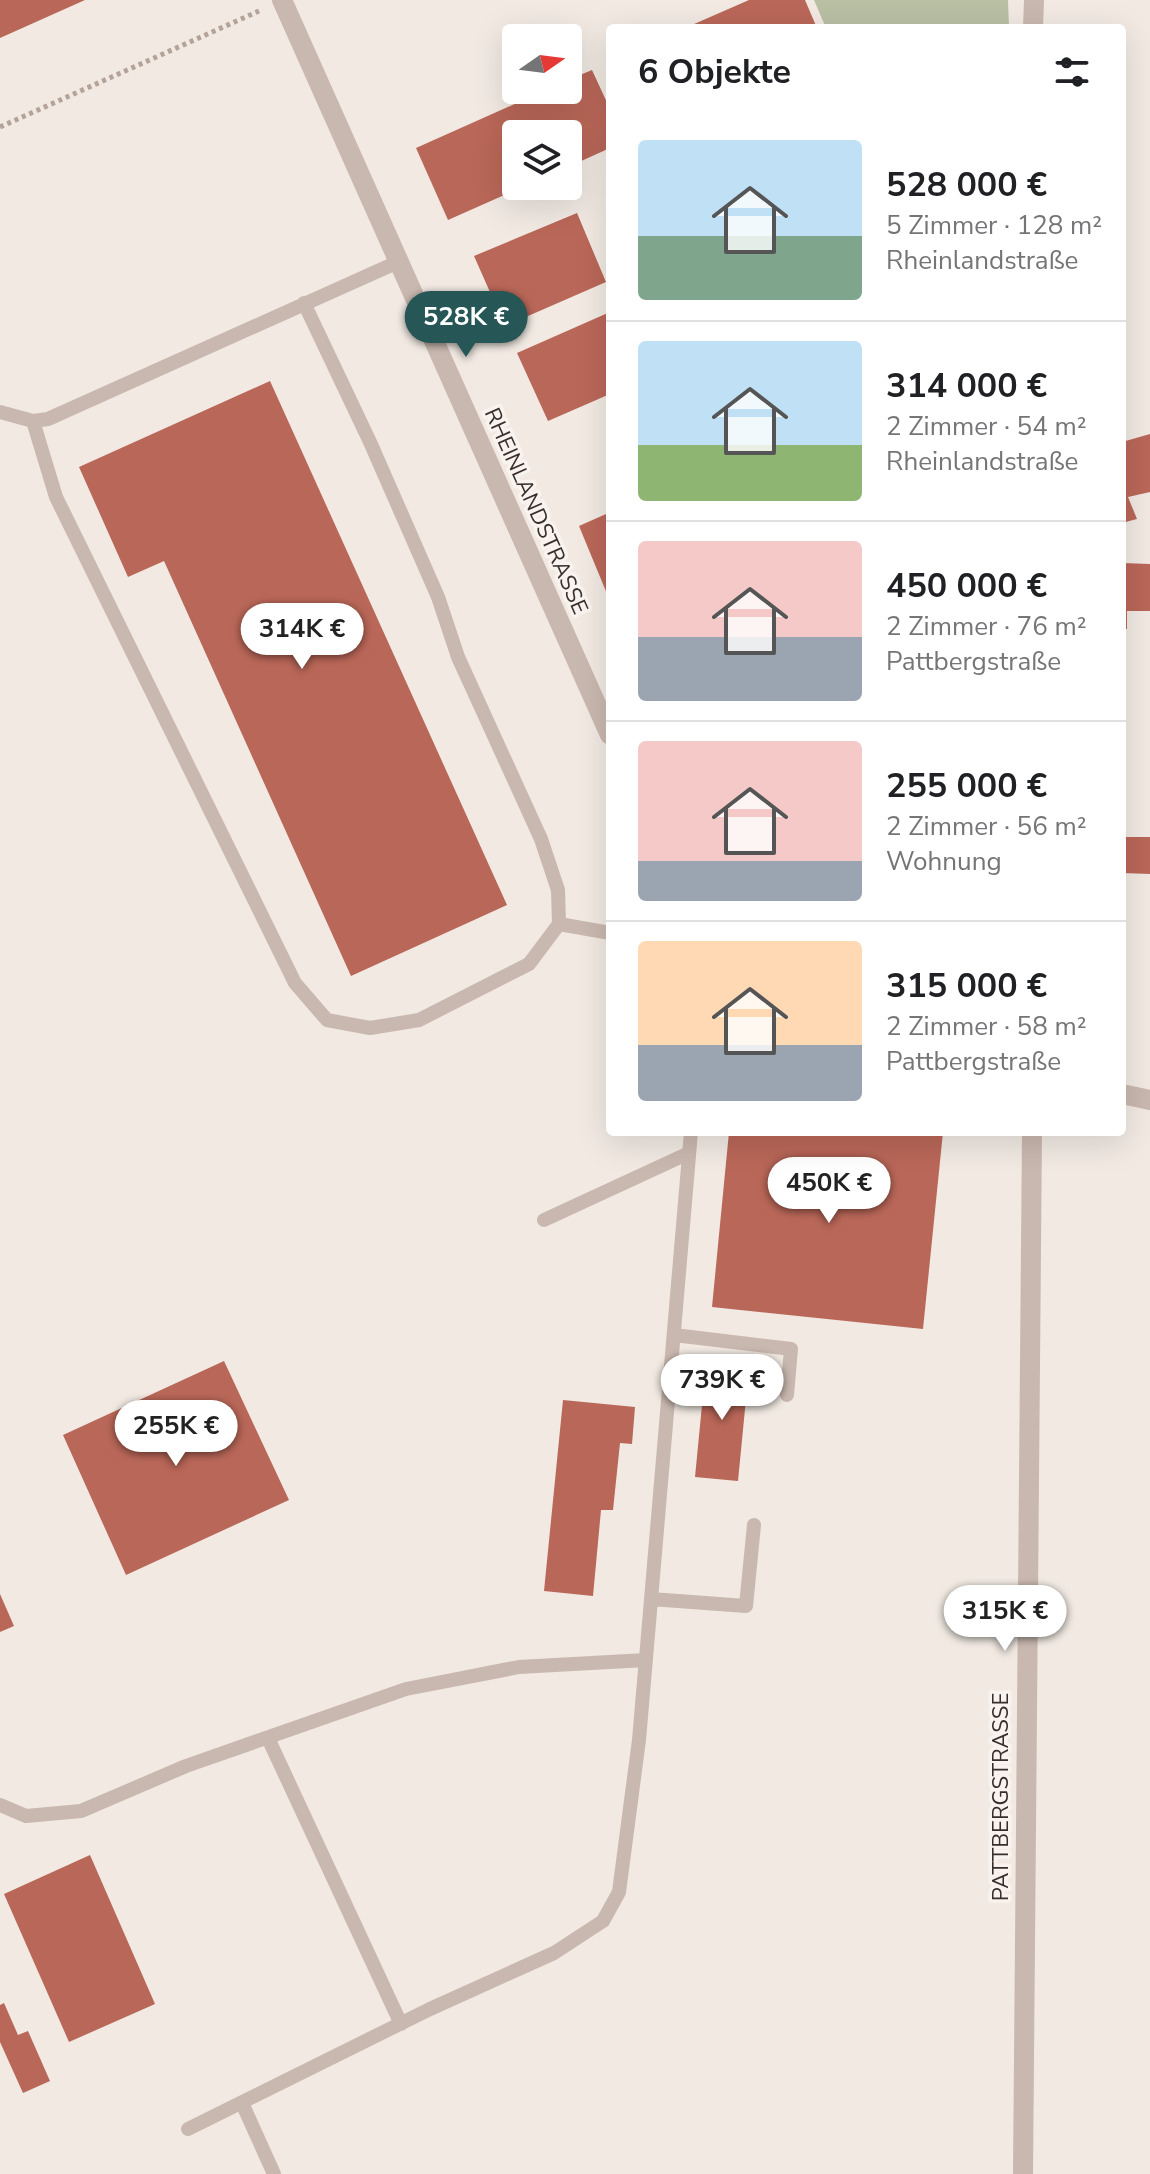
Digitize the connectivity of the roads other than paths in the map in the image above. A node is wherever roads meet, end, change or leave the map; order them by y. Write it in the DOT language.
graph roads {
  1 [pos="282,0"];
  2 [pos="1034,0"];
  3 [pos="1033,24"];
  4 [pos="398,262"];
  5 [pos="304,303"];
  6 [pos="0,412"];
  7 [pos="33,421"];
  8 [pos="606,726"];
  9 [pos="559,924"];
  10 [pos="606,932"];
  11 [pos="1126,1095"];
  12 [pos="1150,1100"];
  13 [pos="691,1136"];
  14 [pos="1032,1136"];
  15 [pos="689,1153"];
  16 [pos="544,1220"];
  17 [pos="674,1335"];
  18 [pos="787,1395"];
  19 [pos="754,1525"];
  20 [pos="651,1599"];
  21 [pos="646,1660"];
  22 [pos="268,1738"];
  23 [pos="0,1805"];
  24 [pos="401,2024"];
  25 [pos="242,2103"];
  26 [pos="188,2129"];
  27 [pos="274,2174"];
  28 [pos="1023,2174"];
  1 -- 4 [label="street, RHEINLANDSTRASSE"];
  2 -- 3 [label="street"];
  4 -- 5 [label="lane"];
  4 -- 8 [label="street, RHEINLANDSTRASSE"];
  5 -- 7 [label="lane"];
  5 -- 9 [label="lane"];
  6 -- 7 [label="lane"];
  7 -- 9 [label="lane"];
  9 -- 10 [label="lane"];
  11 -- 12 [label="street"];
  13 -- 15 [label="lane"];
  14 -- 28 [label="street, PATTBERGSTRASSE"];
  15 -- 16 [label="lane"];
  15 -- 17 [label="lane"];
  17 -- 18 [label="lane"];
  17 -- 20 [label="lane"];
  19 -- 20 [label="lane"];
  20 -- 21 [label="lane"];
  21 -- 22 [label="lane"];
  21 -- 24 [label="lane"];
  22 -- 23 [label="lane"];
  22 -- 24 [label="lane"];
  24 -- 25 [label="lane"];
  25 -- 26 [label="lane"];
  25 -- 27 [label="lane"];
}
